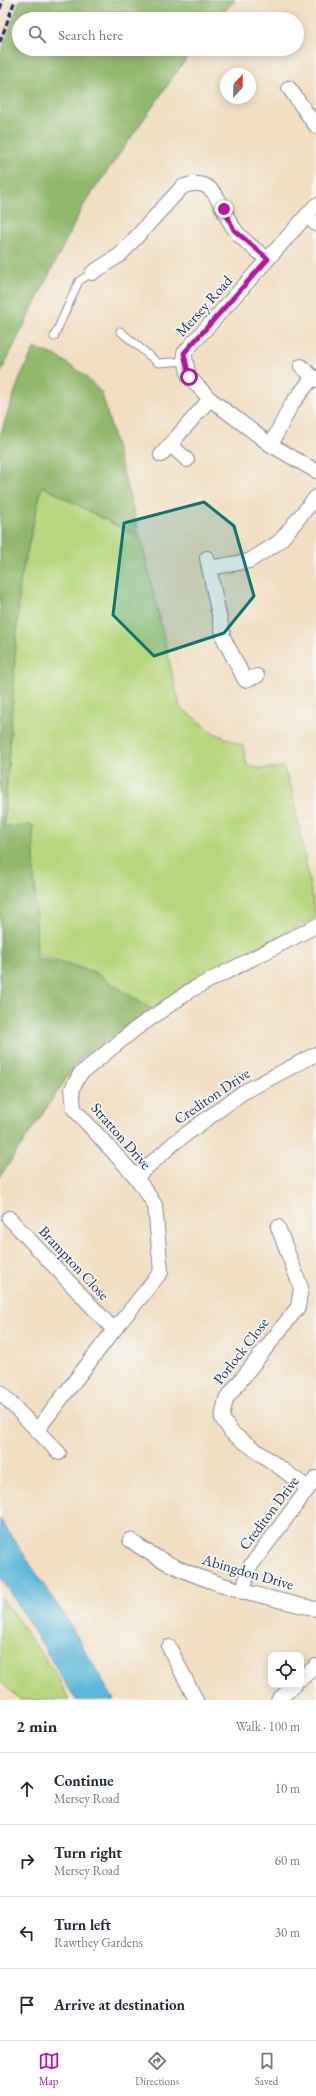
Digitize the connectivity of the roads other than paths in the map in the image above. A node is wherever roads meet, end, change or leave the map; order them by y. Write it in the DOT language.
graph roads {
  1 [pos="289,88"];
  2 [pos="316,126"];
  3 [pos="313,215"];
  4 [pos="268,259"];
  5 [pos="92,273"];
  6 [pos="120,331"];
  7 [pos="54,337"];
  8 [pos="186,361"];
  9 [pos="301,366"];
  10 [pos="315,378"];
  11 [pos="210,399"];
  12 [pos="271,445"];
  13 [pos="187,460"];
  14 [pos="316,471"];
  15 [pos="316,498"];
  16 [pos="256,676"];
  17 [pos="316,926"];
  18 [pos="316,1054"];
  19 [pos="136,1177"];
  20 [pos="9,1218"];
  21 [pos="278,1227"];
  22 [pos="114,1330"];
  23 [pos="0,1392"];
  24 [pos="37,1430"];
  25 [pos="59,1453"];
  26 [pos="312,1483"];
  27 [pos="130,1540"];
  28 [pos="243,1592"];
  29 [pos="316,1609"];
  30 [pos="169,1647"];
  31 [pos="316,1666"];
  32 [pos="304,1676"];
  33 [pos="292,1688"];
  34 [pos="196,1700"];
  35 [pos="278,1700"];
  1 -- 2 [label="street"];
  3 -- 4 [label="street, Mersey Road"];
  4 -- 5 [label="street"];
  4 -- 8 [label="street, Mersey Road"];
  5 -- 7 [label="lane"];
  6 -- 8 [label="lane"];
  8 -- 11 [label="street, Mersey Road"];
  9 -- 10 [label="street"];
  10 -- 12 [label="street"];
  11 -- 12 [label="street, Mersey Road"];
  11 -- 13 [label="street"];
  12 -- 14 [label="street, Mersey Road"];
  15 -- 16 [label="street"];
  17 -- 19 [label="street, Stratton Drive"];
  18 -- 19 [label="street, Crediton Drive"];
  19 -- 22 [label="street, Stratton Drive"];
  20 -- 22 [label="street, Brampton Close"];
  21 -- 26 [label="street, Porlock Close"];
  22 -- 24 [label="street, Stratton Drive"];
  23 -- 24 [label="street"];
  24 -- 25 [label="street"];
  26 -- 28 [label="street, Crediton Drive"];
  27 -- 28 [label="street, Abingdon Drive"];
  28 -- 29 [label="street, Abingdon Drive"];
  30 -- 34 [label="street"];
  31 -- 32 [label="street"];
  33 -- 35 [label="street"];
}
